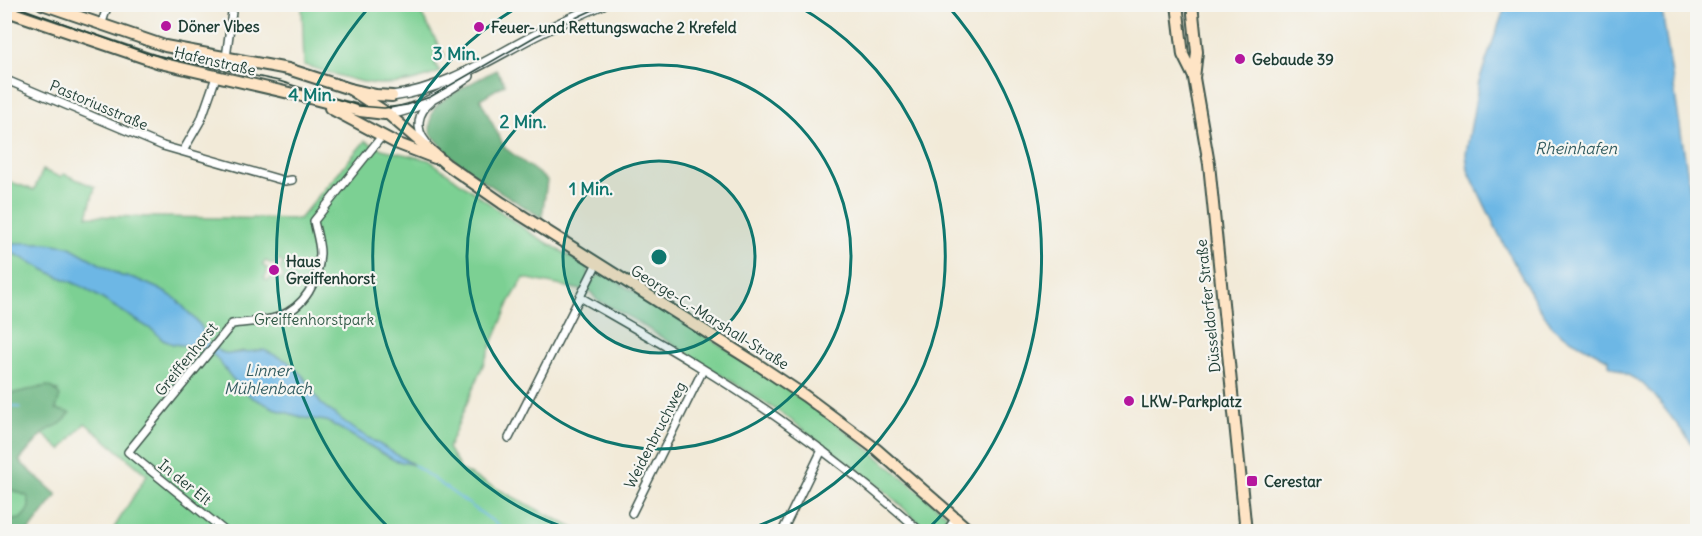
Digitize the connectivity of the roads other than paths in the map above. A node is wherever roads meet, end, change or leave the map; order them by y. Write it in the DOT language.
graph roads {
  1 [pos="42,4"];
  2 [pos="108,4"];
  3 [pos="233,4"];
  4 [pos="603,4"];
  5 [pos="1178,4"];
  6 [pos="1192,4"];
  7 [pos="4,10"];
  8 [pos="101,26"];
  9 [pos="226,58"];
  10 [pos="483,65"];
  11 [pos="216,77"];
  12 [pos="1194,78"];
  13 [pos="4,79"];
  14 [pos="350,89"];
  15 [pos="302,96"];
  16 [pos="392,96"];
  17 [pos="438,97"];
  18 [pos="388,114"];
  19 [pos="417,134"];
  20 [pos="382,136"];
  21 [pos="402,145"];
  22 [pos="183,151"];
  23 [pos="446,164"];
  24 [pos="292,180"];
  25 [pos="597,263"];
  26 [pos="580,297"];
  27 [pos="703,370"];
  28 [pos="509,438"];
  29 [pos="822,450"];
  30 [pos="128,452"];
  31 [pos="632,513"];
  32 [pos="956,518"];
  33 [pos="226,531"];
  34 [pos="782,531"];
  35 [pos="921,531"];
  36 [pos="946,531"];
  37 [pos="971,531"];
  38 [pos="1246,531"];
  1 -- 8 [label="main road, Hafenstraße"];
  2 -- 8 [label="street"];
  3 -- 9 [label="street"];
  4 -- 10 [label="street, Hafenstraße"];
  5 -- 12 [label="main road, Düsseldorfer Straße"];
  6 -- 12 [label="main road, Düsseldorfer Straße"];
  7 -- 11 [label="main road, Hafenstraße"];
  8 -- 9 [label="main road, Hafenstraße"];
  9 -- 14 [label="main road, Hafenstraße"];
  10 -- 16 [label="street, Hafenstraße"];
  10 -- 17 [label="street, Hafenstraße"];
  11 -- 15 [label="main road, Hafenstraße"];
  11 -- 22 [label="street"];
  12 -- 38 [label="main road, Düsseldorfer Straße"];
  13 -- 22 [label="street, Pastoriusstraße"];
  14 -- 16 [label="main road, Hafenstraße"];
  14 -- 18 [label="main road, George-C.-Marshall-Straße"];
  15 -- 18 [label="main road, Hafenstraße"];
  15 -- 20 [label="main road"];
  17 -- 18 [label="street, Hafenstraße"];
  17 -- 19 [label="street"];
  18 -- 19 [label="main road, George-C.-Marshall-Straße"];
  19 -- 21 [label="street"];
  19 -- 23 [label="main road, George-C.-Marshall-Straße"];
  20 -- 21 [label="main road"];
  20 -- 30 [label="street, Greiffenhorst"];
  21 -- 23 [label="main road"];
  22 -- 24 [label="street, Pastoriusstraße"];
  23 -- 25 [label="main road, George-C.-Marshall-Straße"];
  25 -- 26 [label="street"];
  25 -- 32 [label="main road, George-C.-Marshall-Straße"];
  26 -- 27 [label="street, Weidenbruchweg"];
  26 -- 28 [label="street"];
  27 -- 29 [label="street, Weidenbruchweg"];
  27 -- 31 [label="street, Weidenbruchweg"];
  29 -- 34 [label="street"];
  29 -- 35 [label="street, Weidenbruchweg"];
  30 -- 33 [label="street, In der Elt"];
  32 -- 36 [label="street"];
  32 -- 37 [label="main road, George-C.-Marshall-Straße"];
}
